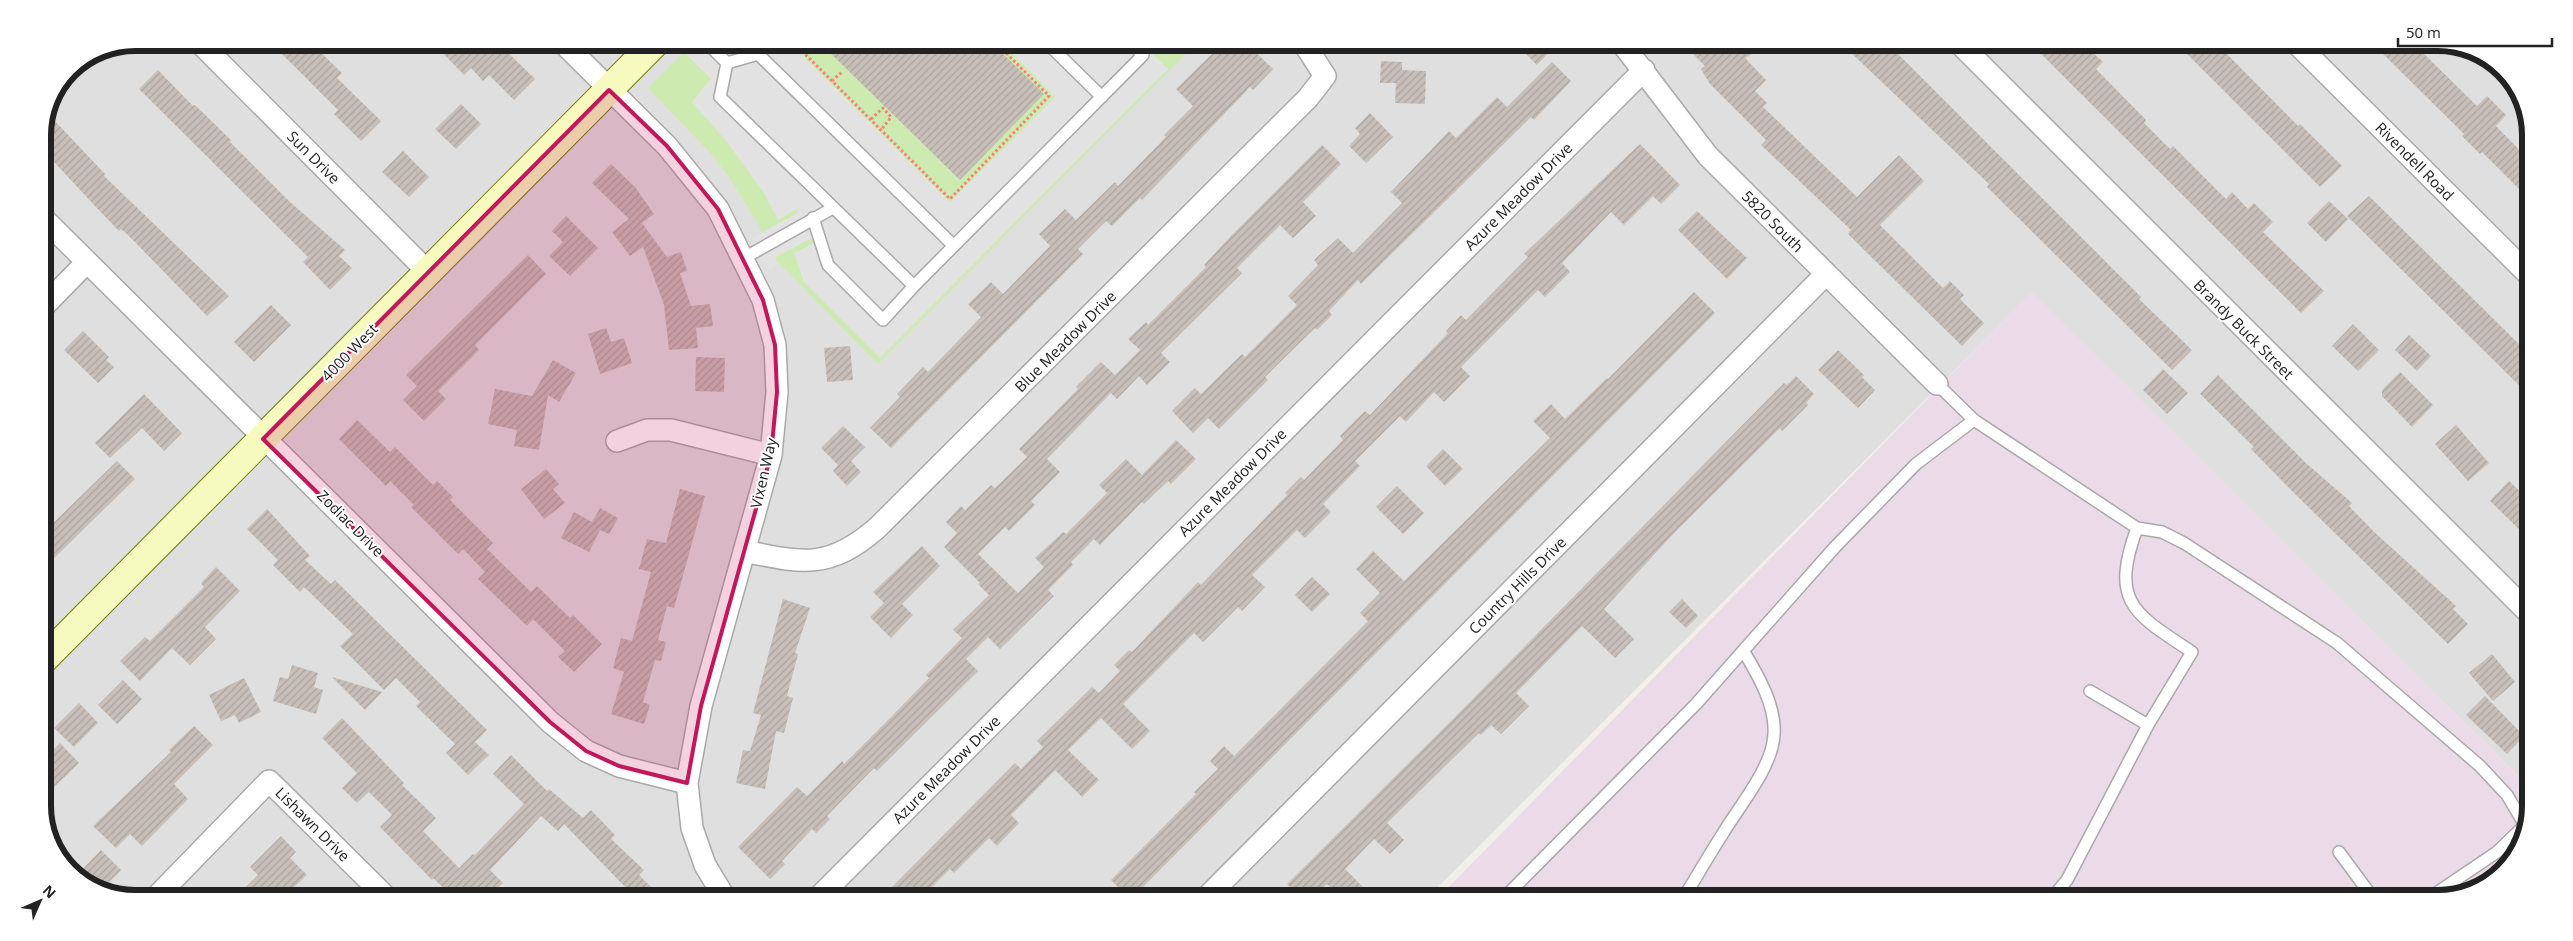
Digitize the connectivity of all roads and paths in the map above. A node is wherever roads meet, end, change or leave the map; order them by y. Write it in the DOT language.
graph roads {
  1 [pos="208,51"];
  2 [pos="571,51"];
  3 [pos="647,51"];
  4 [pos="716,51"];
  5 [pos="802,51"];
  6 [pos="1004,51"];
  7 [pos="1055,51"];
  8 [pos="1139,51"];
  9 [pos="1309,51"];
  10 [pos="1628,51"];
  11 [pos="1967,51"];
  12 [pos="2304,51"];
  13 [pos="728,62"];
  14 [pos="1644,70"];
  15 [pos="843,71"];
  16 [pos="832,81"];
  17 [pos="609,90"];
  18 [pos="1102,97"];
  19 [pos="871,119"];
  20 [pos="881,130"];
  21 [pos="833,208"];
  22 [pos="813,218"];
  23 [pos="51,226"];
  24 [pos="954,246"];
  25 [pos="744,258"];
  26 [pos="87,262"];
  27 [pos="2522,269"];
  28 [pos="428,272"];
  29 [pos="1826,274"];
  30 [pos="914,286"];
  31 [pos="51,299"];
  32 [pos="1937,384"];
  33 [pos="1974,420"];
  34 [pos="263,439"];
  35 [pos="617,442"];
  36 [pos="771,455"];
  37 [pos="2137,528"];
  38 [pos="744,551"];
  39 [pos="2522,606"];
  40 [pos="51,652"];
  41 [pos="1744,652"];
  42 [pos="2090,691"];
  43 [pos="2148,725"];
  44 [pos="687,782"];
  45 [pos="2520,818"];
  46 [pos="2517,834"];
  47 [pos="2339,852"];
  48 [pos="163,890"];
  49 [pos="379,890"];
  50 [pos="720,890"];
  51 [pos="826,890"];
  52 [pos="1214,890"];
  53 [pos="1512,890"];
  54 [pos="1688,890"];
  55 [pos="2059,890"];
  56 [pos="2366,890"];
  57 [pos="2441,890"];
  1 -- 28 [label="street, Sun Drive"];
  2 -- 17 [label="street, Vixen Way"];
  3 -- 17 [label="street, 4000 West"];
  4 -- 13 [label="lane"];
  5 -- 16 [label="path"];
  6 -- 20 [label="path"];
  7 -- 18 [label="lane"];
  8 -- 18 [label="lane"];
  9 -- 38 [label="street, Blue Meadow Drive"];
  10 -- 14 [label="street, 5820 South"];
  11 -- 39 [label="street, Brandy Buck Street"];
  12 -- 27 [label="street, Rivendell Road"];
  13 -- 21 [label="lane"];
  13 -- 24 [label="lane"];
  14 -- 29 [label="street, 5820 South"];
  14 -- 51 [label="street, Azure Meadow Drive"];
  15 -- 16 [label="path"];
  16 -- 19 [label="path"];
  17 -- 25 [label="street, Vixen Way"];
  17 -- 28 [label="street, 4000 West"];
  18 -- 24 [label="lane"];
  19 -- 20 [label="path"];
  19 -- 20 [label="path"];
  21 -- 22 [label="lane"];
  21 -- 30 [label="lane"];
  22 -- 25 [label="lane"];
  22 -- 30 [label="lane"];
  23 -- 26 [label="street, Zodiac Drive"];
  24 -- 30 [label="lane"];
  25 -- 36 [label="street, Vixen Way"];
  26 -- 31 [label="street"];
  26 -- 34 [label="street, Zodiac Drive"];
  28 -- 34 [label="street, 4000 West"];
  29 -- 32 [label="street, 5820 South"];
  29 -- 52 [label="street, Country Hills Drive"];
  32 -- 33 [label="lane"];
  33 -- 37 [label="lane"];
  33 -- 41 [label="lane"];
  34 -- 40 [label="street, 4000 West"];
  34 -- 44 [label="street, Zodiac Drive"];
  35 -- 36 [label="street"];
  36 -- 38 [label="street, Vixen Way"];
  37 -- 43 [label="lane"];
  37 -- 45 [label="lane"];
  38 -- 44 [label="street, Vixen Way"];
  41 -- 53 [label="lane"];
  41 -- 54 [label="lane"];
  42 -- 43 [label="lane"];
  43 -- 55 [label="lane"];
  44 -- 50 [label="street, Vixen Way"];
  46 -- 57 [label="lane"];
  47 -- 56 [label="lane"];
  48 -- 49 [label="street, Lishawn Drive"];
}
